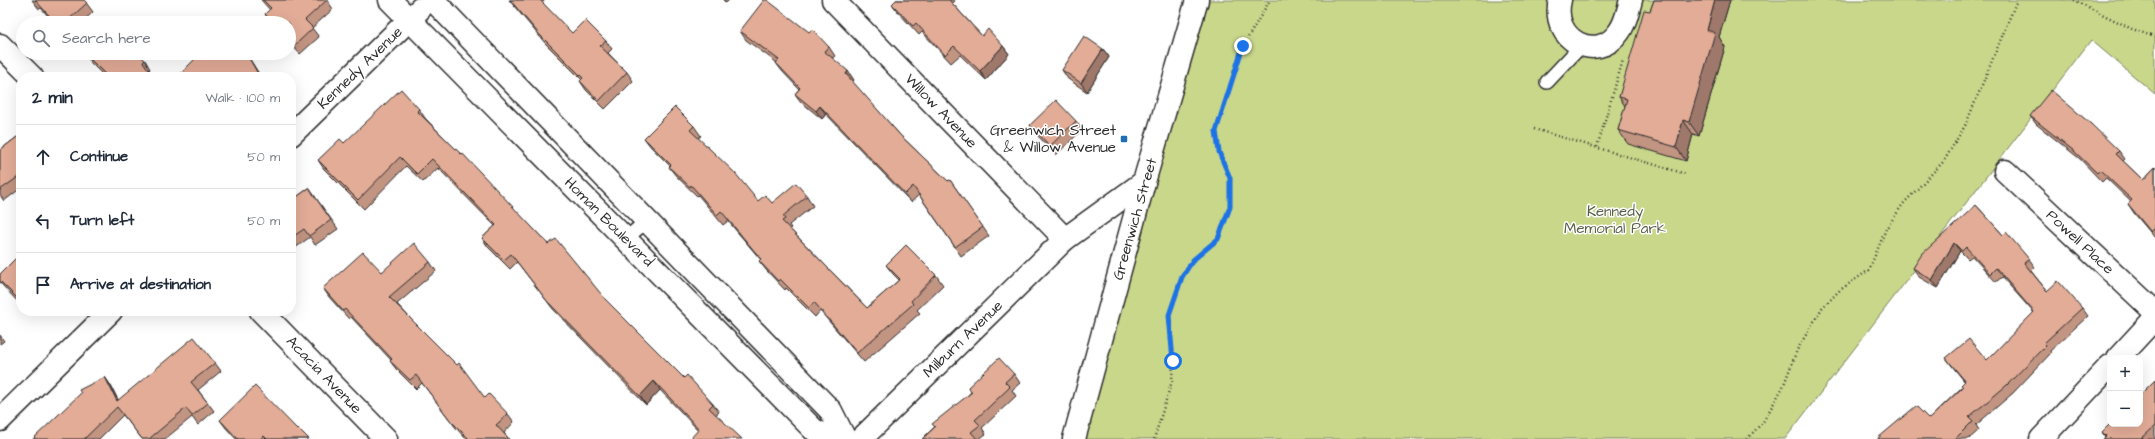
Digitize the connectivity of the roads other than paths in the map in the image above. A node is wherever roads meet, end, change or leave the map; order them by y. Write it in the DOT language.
graph roads {
  1 [pos="390,0"];
  2 [pos="429,0"];
  3 [pos="433,0"];
  4 [pos="833,0"];
  5 [pos="1197,0"];
  6 [pos="1560,0"];
  7 [pos="1631,0"];
  8 [pos="410,20"];
  9 [pos="0,45"];
  10 [pos="1582,45"];
  11 [pos="27,72"];
  12 [pos="1547,82"];
  13 [pos="296,130"];
  14 [pos="2005,171"];
  15 [pos="1144,182"];
  16 [pos="646,221"];
  17 [pos="626,239"];
  18 [pos="1065,239"];
  19 [pos="2155,312"];
  20 [pos="106,316"];
  21 [pos="266,316"];
  22 [pos="2155,318"];
  23 [pos="2121,355"];
  24 [pos="2107,369"];
  25 [pos="0,420"];
  26 [pos="386,439"];
  27 [pos="831,439"];
  28 [pos="845,439"];
  29 [pos="861,439"];
  30 [pos="1074,439"];
  31 [pos="2041,439"];
  1 -- 8 [label="street, Homan Boulevard"];
  2 -- 8 [label="street, Kennedy Avenue"];
  3 -- 16 [label="street, Homan Boulevard"];
  4 -- 18 [label="street, Willow Avenue"];
  5 -- 15 [label="street, Greenwich Street"];
  6 -- 10 [label="street"];
  7 -- 10 [label="street"];
  8 -- 13 [label="street, Kennedy Avenue"];
  8 -- 17 [label="street, Homan Boulevard"];
  9 -- 11 [label="street"];
  10 -- 12 [label="lane"];
  14 -- 19 [label="street, Powell Place"];
  15 -- 18 [label="street"];
  15 -- 30 [label="street, Greenwich Street"];
  16 -- 17 [label="lane"];
  16 -- 28 [label="street, Homan Boulevard"];
  17 -- 27 [label="street, Homan Boulevard"];
  18 -- 29 [label="street, Milburn Avenue"];
  20 -- 25 [label="street"];
  21 -- 26 [label="street, Acacia Avenue"];
  22 -- 23 [label="street"];
  24 -- 31 [label="street"];
}
